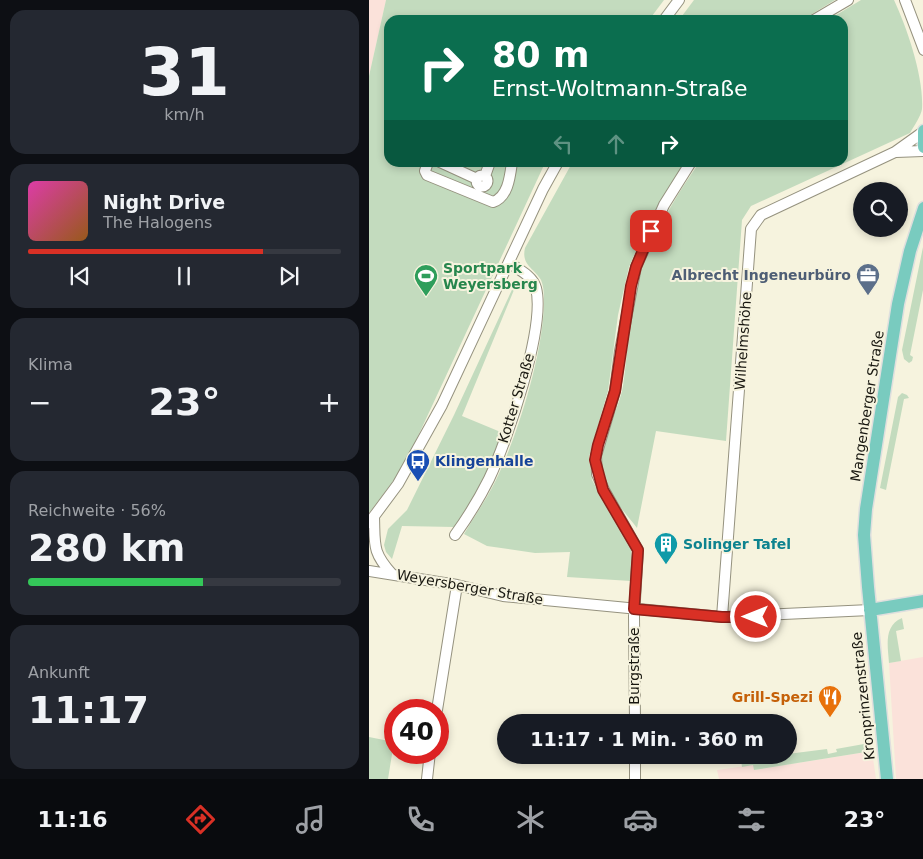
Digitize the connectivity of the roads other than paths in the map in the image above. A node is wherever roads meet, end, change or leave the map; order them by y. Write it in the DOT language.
graph roads {
  1 [pos="679,0"];
  2 [pos="848,0"];
  3 [pos="905,0"];
  4 [pos="668,15"];
  5 [pos="822,15"];
  6 [pos="923,50"];
  7 [pos="923,131"];
  8 [pos="923,149"];
  9 [pos="895,152"];
  10 [pos="427,167"];
  11 [pos="445,167"];
  12 [pos="452,167"];
  13 [pos="484,167"];
  14 [pos="511,167"];
  15 [pos="555,167"];
  16 [pos="688,167"];
  17 [pos="475,178"];
  18 [pos="442,182"];
  19 [pos="465,191"];
  20 [pos="505,191"];
  21 [pos="923,208"];
  22 [pos="509,263"];
  23 [pos="371,520"];
  24 [pos="455,534"];
  25 [pos="369,571"];
  26 [pos="392,574"];
  27 [pos="457,585"];
  28 [pos="923,601"];
  29 [pos="634,609"];
  30 [pos="870,610"];
  31 [pos="722,617"];
  32 [pos="439,699"];
  33 [pos="635,714"];
  34 [pos="429,764"];
  35 [pos="635,764"];
  36 [pos="427,779"];
  37 [pos="635,779"];
  38 [pos="887,779"];
  1 -- 4 [label="street"];
  2 -- 5 [label="street"];
  3 -- 6 [label="street"];
  7 -- 8 [label="main road"];
  7 -- 9 [label="street, Wilhelmshöhe"];
  8 -- 9 [label="street, Wilhelmshöhe"];
  9 -- 31 [label="street, Wilhelmshöhe"];
  10 -- 18 [label="street"];
  11 -- 18 [label="street"];
  12 -- 17 [label="street"];
  13 -- 17 [label="street"];
  14 -- 20 [label="street"];
  15 -- 22 [label="street"];
  16 -- 29 [label="street, Burgstraße"];
  17 -- 19 [label="street"];
  17 -- 19 [label="street"];
  17 -- 20 [label="street"];
  17 -- 20 [label="street"];
  18 -- 19 [label="street"];
  21 -- 30 [label="main road, Mangenberger Straße"];
  22 -- 23 [label="street"];
  22 -- 24 [label="street, Kotter Straße"];
  23 -- 26 [label="street"];
  25 -- 26 [label="street, Weyersberger Straße"];
  26 -- 27 [label="street, Weyersberger Straße"];
  27 -- 29 [label="street, Weyersberger Straße"];
  27 -- 32 [label="street"];
  28 -- 30 [label="main road"];
  29 -- 31 [label="street, Weyersberger Straße"];
  29 -- 33 [label="street, Burgstraße"];
  30 -- 31 [label="street, Weyersberger Straße"];
  30 -- 38 [label="main road, Kronprinzenstraße"];
  34 -- 36 [label="street"];
  35 -- 37 [label="street"];
}
